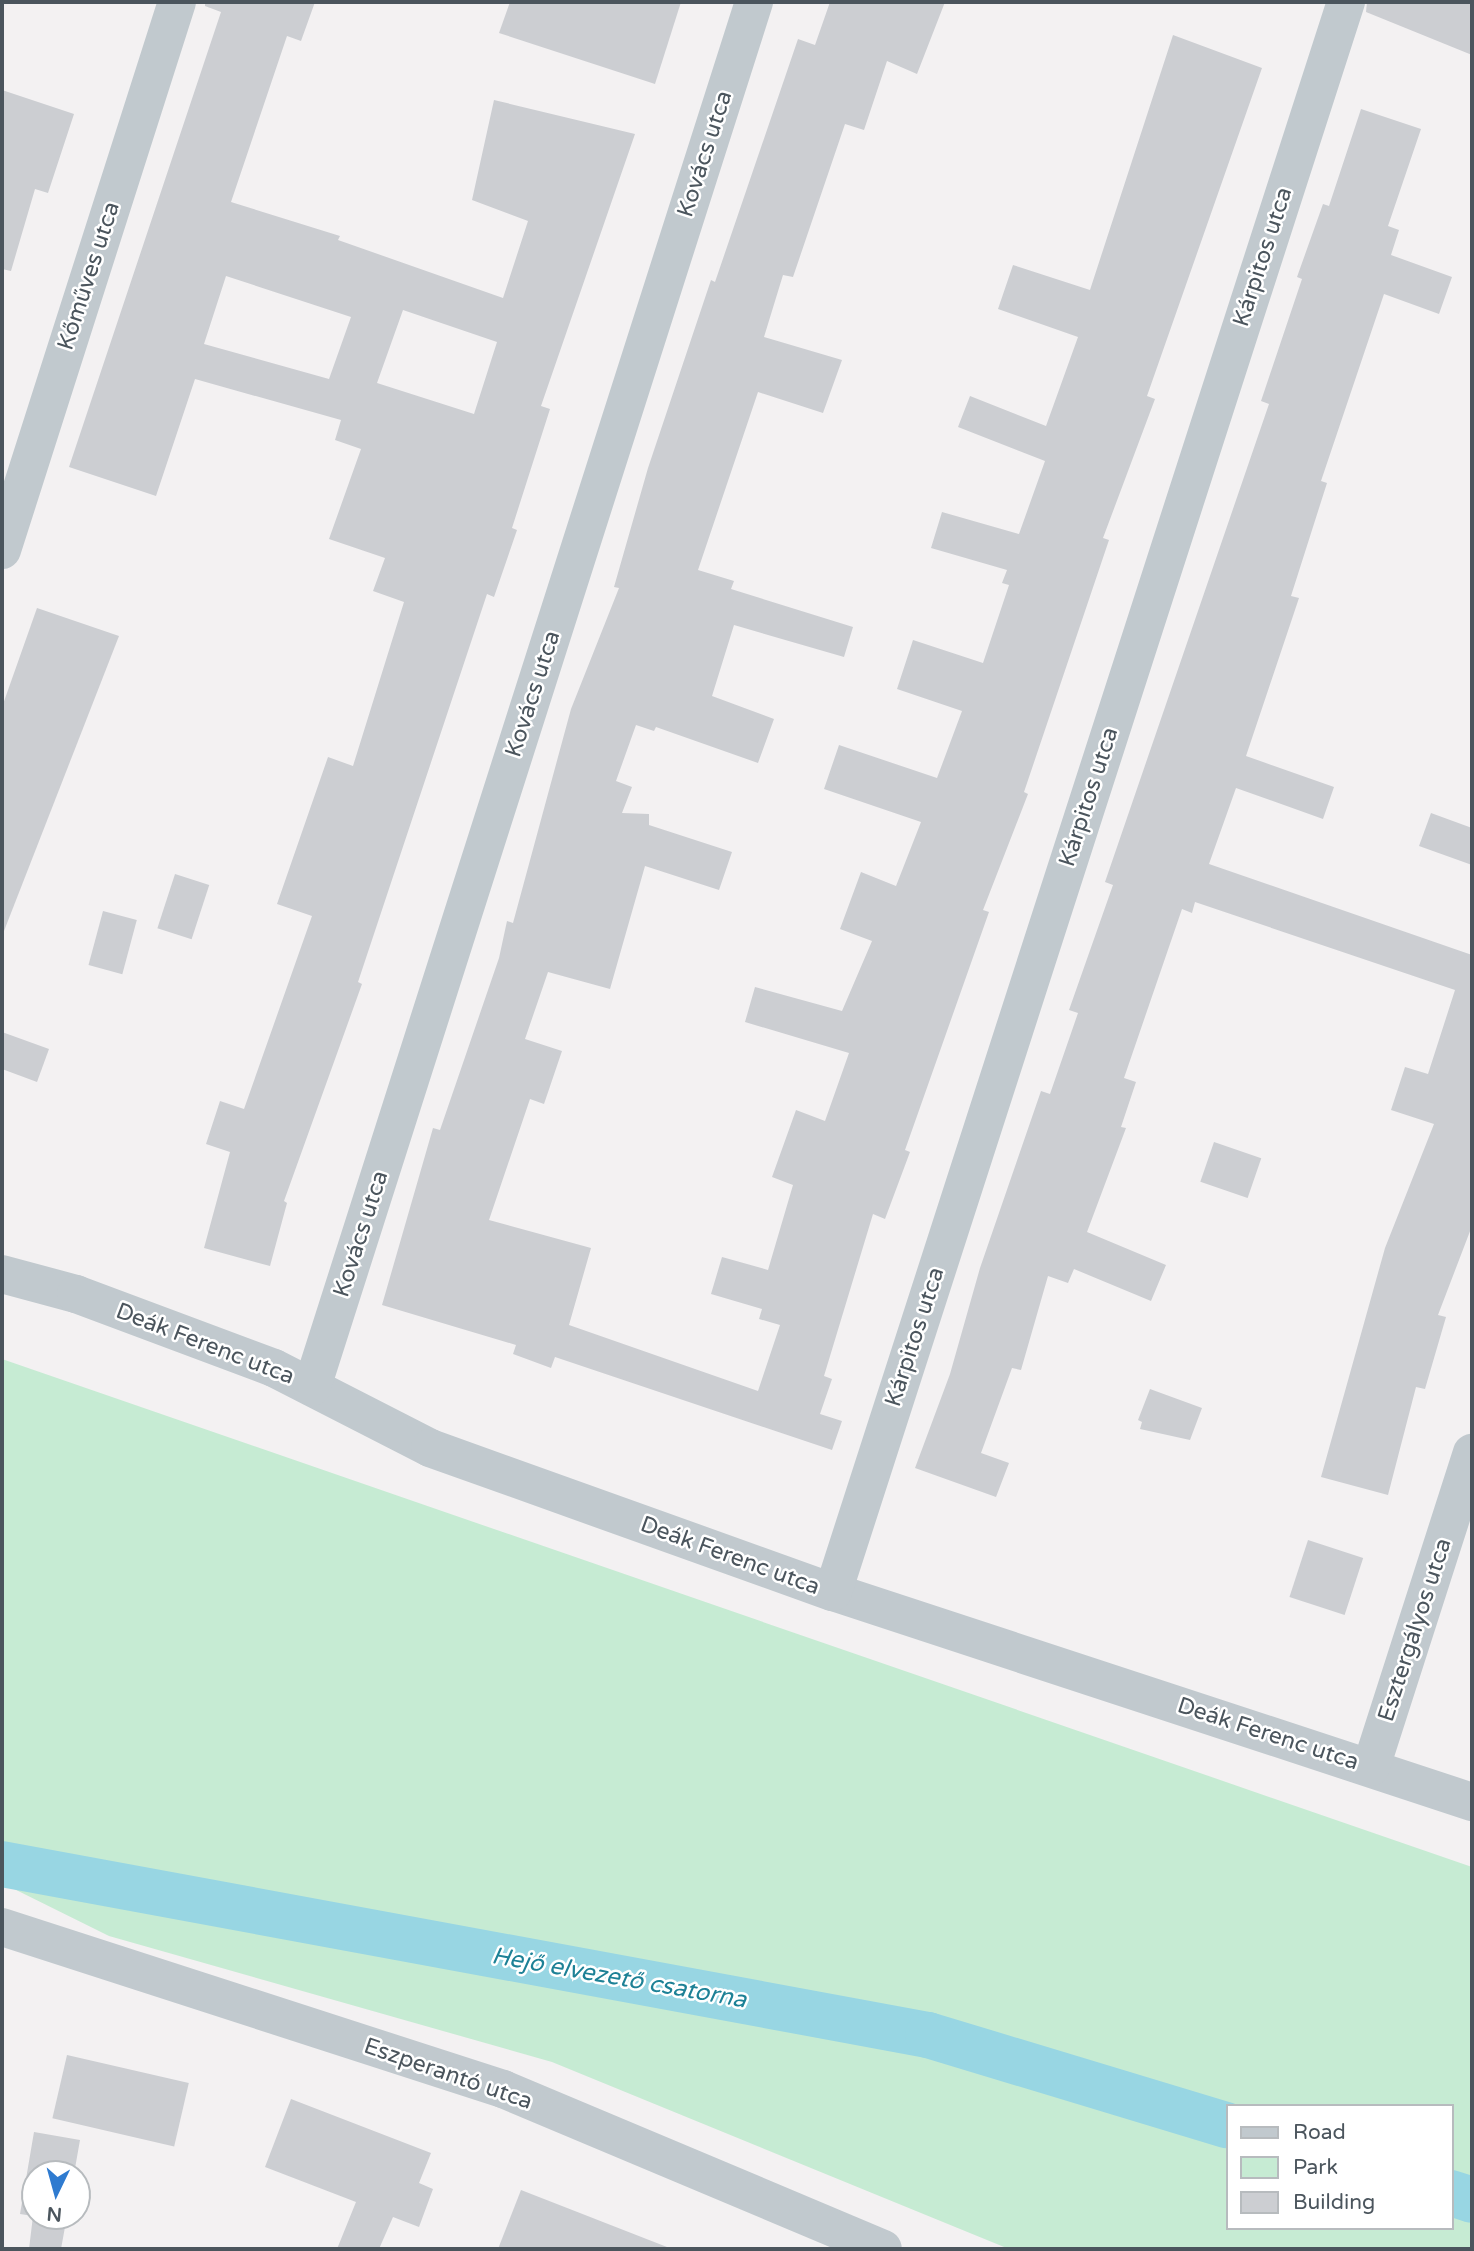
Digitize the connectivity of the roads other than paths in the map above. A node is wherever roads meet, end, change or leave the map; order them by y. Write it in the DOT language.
graph roads {
  1 [pos="177,2"];
  2 [pos="754,2"];
  3 [pos="1346,2"];
  4 [pos="2,550"];
  5 [pos="2,1273"];
  6 [pos="312,1387"];
  7 [pos="1472,1453"];
  8 [pos="833,1592"];
  9 [pos="1371,1768"];
  10 [pos="1472,1802"];
  11 [pos="2,1927"];
  12 [pos="883,2249"];
  1 -- 4 [label="street, Kőműves utca"];
  2 -- 6 [label="street, Kovács utca"];
  3 -- 8 [label="street, Kárpitos utca"];
  5 -- 6 [label="street, Deák Ferenc utca"];
  6 -- 8 [label="street, Deák Ferenc utca"];
  7 -- 9 [label="street, Esztergályos utca"];
  8 -- 9 [label="street, Deák Ferenc utca"];
  9 -- 10 [label="street, Deák Ferenc utca"];
  11 -- 12 [label="street, Eszperantó utca"];
}
